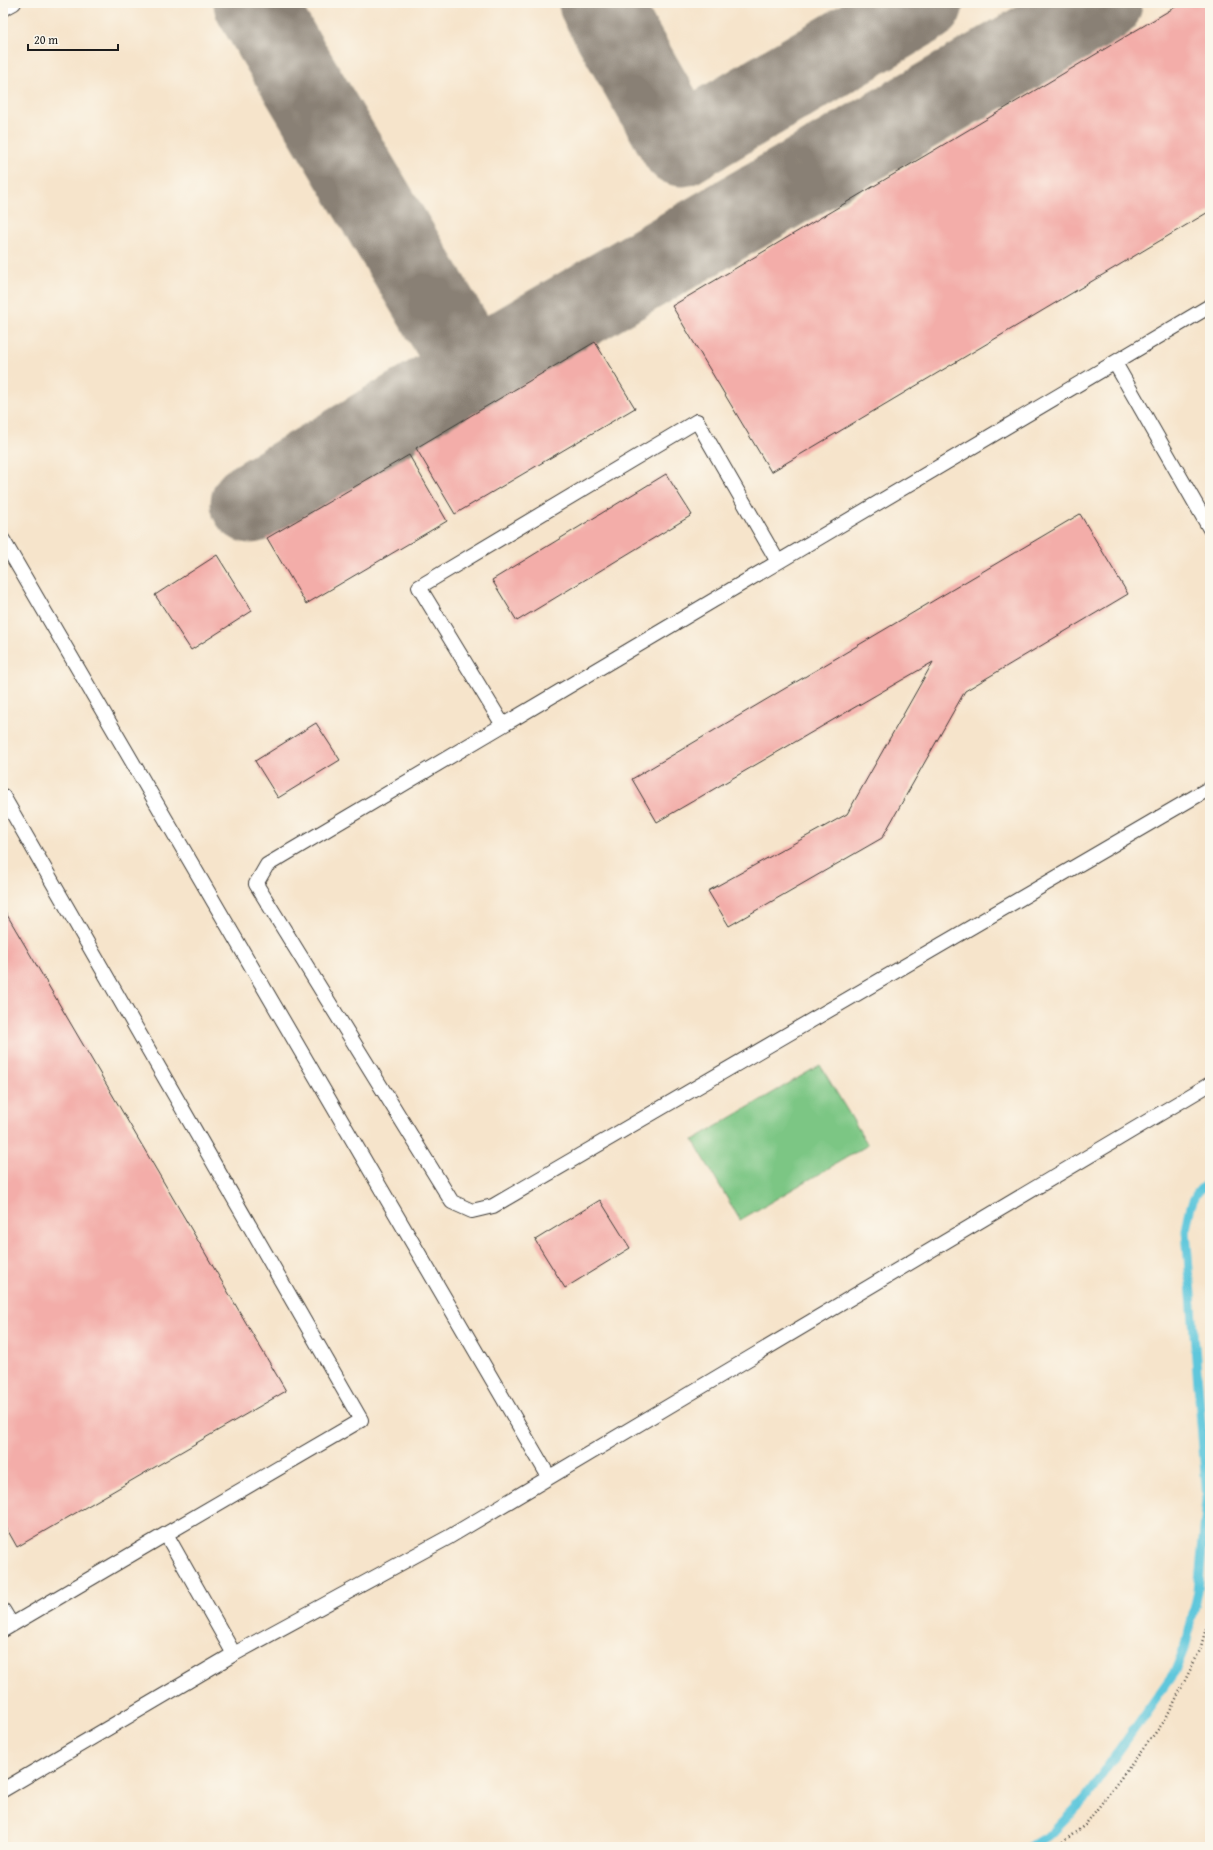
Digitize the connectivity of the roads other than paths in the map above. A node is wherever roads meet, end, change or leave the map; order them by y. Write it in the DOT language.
graph roads {
  1 [pos="14,3"];
  2 [pos="3,9"];
  3 [pos="1210,306"];
  4 [pos="1115,363"];
  5 [pos="1210,529"];
  6 [pos="3,540"];
  7 [pos="778,562"];
  8 [pos="503,725"];
  9 [pos="1210,788"];
  10 [pos="3,796"];
  11 [pos="1210,1084"];
  12 [pos="549,1477"];
  13 [pos="166,1534"];
  14 [pos="3,1610"];
  15 [pos="7,1627"];
  16 [pos="234,1654"];
  17 [pos="3,1790"];
  1 -- 2 [label="lane"];
  3 -- 4 [label="lane"];
  4 -- 5 [label="lane"];
  4 -- 7 [label="lane"];
  6 -- 12 [label="lane"];
  7 -- 8 [label="lane"];
  7 -- 8 [label="lane"];
  8 -- 9 [label="lane"];
  10 -- 13 [label="lane"];
  11 -- 12 [label="lane"];
  12 -- 16 [label="lane"];
  13 -- 15 [label="lane"];
  13 -- 16 [label="lane"];
  14 -- 15 [label="lane"];
  16 -- 17 [label="lane"];
}
